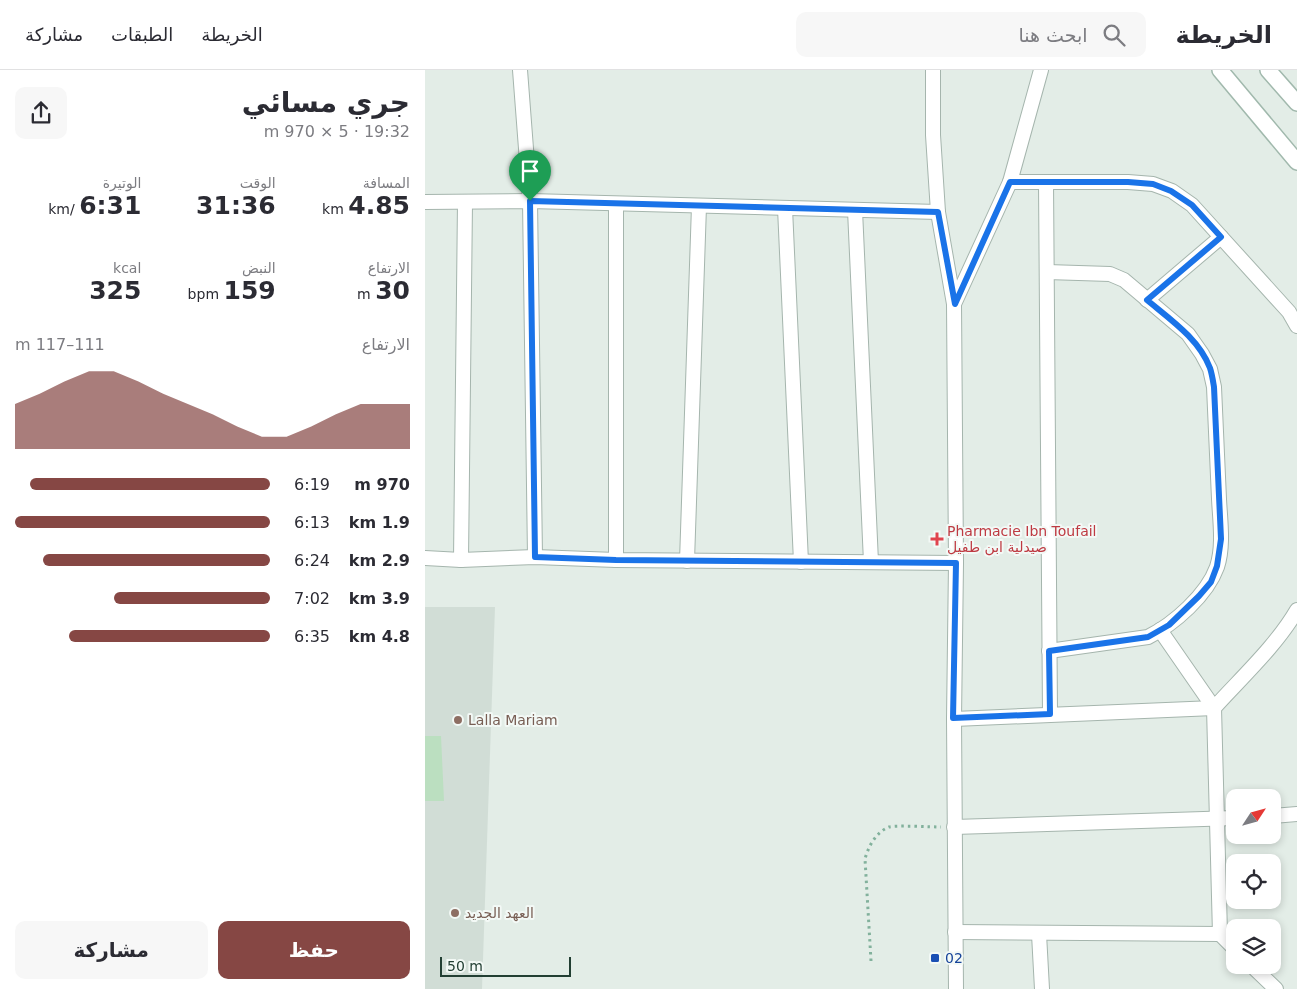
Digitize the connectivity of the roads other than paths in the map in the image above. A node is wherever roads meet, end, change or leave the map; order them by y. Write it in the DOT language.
graph roads {
  1 [pos="520,70"];
  2 [pos="933,70"];
  3 [pos="1041,70"];
  4 [pos="1219,70"];
  5 [pos="1268,70"];
  6 [pos="1297,103"];
  7 [pos="1297,162"];
  8 [pos="1010,182"];
  9 [pos="1046,182"];
  10 [pos="530,201"];
  11 [pos="425,202"];
  12 [pos="465,202"];
  13 [pos="616,204"];
  14 [pos="699,206"];
  15 [pos="785,208"];
  16 [pos="855,210"];
  17 [pos="938,212"];
  18 [pos="1221,237"];
  19 [pos="1047,272"];
  20 [pos="1147,300"];
  21 [pos="955,304"];
  22 [pos="1297,326"];
  23 [pos="535,557"];
  24 [pos="425,558"];
  25 [pos="461,560"];
  26 [pos="616,560"];
  27 [pos="687,561"];
  28 [pos="801,562"];
  29 [pos="871,562"];
  30 [pos="956,563"];
  31 [pos="1297,610"];
  32 [pos="1161,630"];
  33 [pos="1049,651"];
  34 [pos="1215,708"];
  35 [pos="1050,714"];
  36 [pos="953,718"];
  37 [pos="1297,814"];
  38 [pos="1281,815"];
  39 [pos="1226,818"];
  40 [pos="1217,819"];
  41 [pos="954,827"];
  42 [pos="955,932"];
  43 [pos="1039,934"];
  44 [pos="1220,934"];
  45 [pos="1226,940"];
  46 [pos="1260,974"];
  47 [pos="956,989"];
  48 [pos="1042,989"];
  49 [pos="1276,989"];
  1 -- 10 [label="street"];
  2 -- 17 [label="street"];
  3 -- 8 [label="street"];
  4 -- 7 [label="street"];
  5 -- 6 [label="street"];
  8 -- 9 [label="street"];
  8 -- 21 [label="street"];
  9 -- 18 [label="street"];
  9 -- 19 [label="street"];
  10 -- 12 [label="street"];
  10 -- 13 [label="street"];
  10 -- 23 [label="street"];
  11 -- 12 [label="street"];
  12 -- 25 [label="street"];
  13 -- 14 [label="street"];
  13 -- 26 [label="street"];
  14 -- 15 [label="street"];
  14 -- 27 [label="street"];
  15 -- 16 [label="street"];
  15 -- 28 [label="street"];
  16 -- 17 [label="street"];
  16 -- 29 [label="street"];
  17 -- 21 [label="street"];
  18 -- 20 [label="street"];
  18 -- 22 [label="street"];
  19 -- 20 [label="street"];
  19 -- 33 [label="street"];
  20 -- 32 [label="street"];
  21 -- 30 [label="street"];
  23 -- 25 [label="street"];
  23 -- 26 [label="street"];
  24 -- 25 [label="street"];
  26 -- 27 [label="street"];
  27 -- 28 [label="street"];
  28 -- 29 [label="street"];
  29 -- 30 [label="street"];
  30 -- 36 [label="street"];
  31 -- 34 [label="street"];
  32 -- 33 [label="street"];
  32 -- 34 [label="street"];
  33 -- 35 [label="street"];
  34 -- 35 [label="street"];
  34 -- 40 [label="street"];
  35 -- 36 [label="street"];
  36 -- 41 [label="street"];
  37 -- 38 [label="street"];
  39 -- 40 [label="street"];
  40 -- 41 [label="street"];
  40 -- 44 [label="street"];
  41 -- 42 [label="street"];
  42 -- 43 [label="street"];
  42 -- 47 [label="street"];
  43 -- 44 [label="street"];
  43 -- 48 [label="street"];
  44 -- 45 [label="street"];
  46 -- 49 [label="street"];
}
